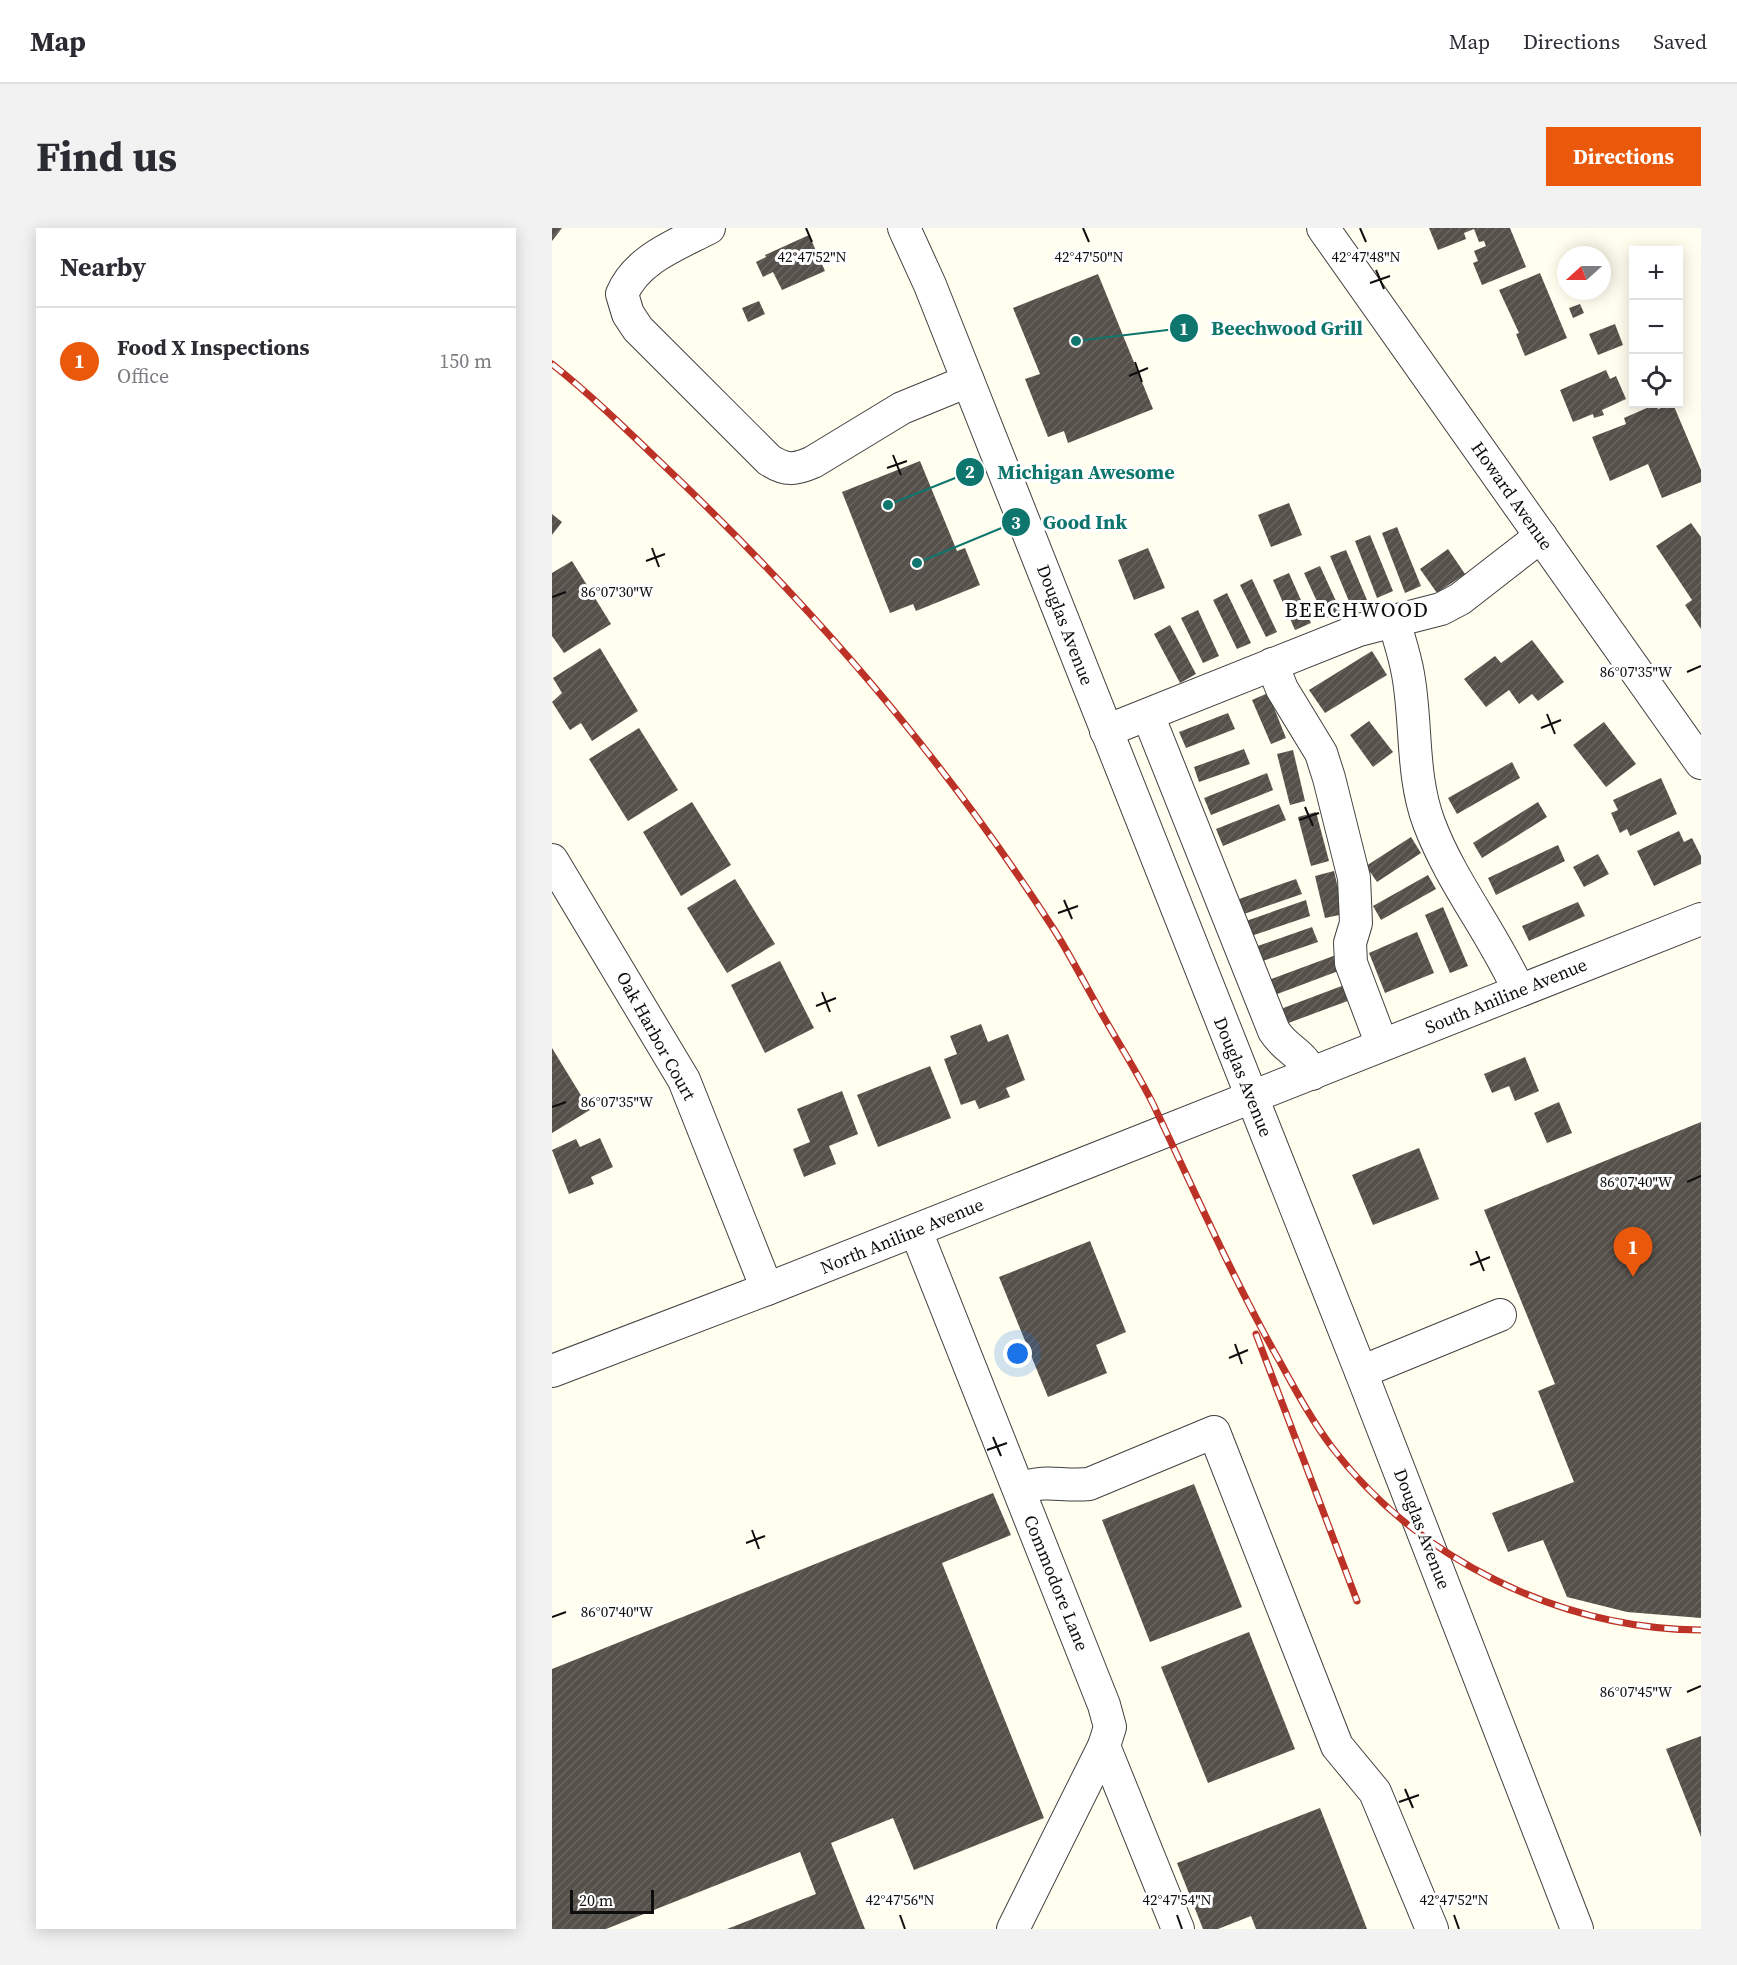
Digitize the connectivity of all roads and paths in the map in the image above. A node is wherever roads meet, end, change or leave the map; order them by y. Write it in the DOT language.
graph roads {
  1 [pos="709,228"];
  2 [pos="904,228"];
  3 [pos="1323,228"];
  4 [pos="663,238"];
  5 [pos="968,381"];
  6 [pos="1541,536"];
  7 [pos="1394,621"];
  8 [pos="1272,664"];
  9 [pos="1149,715"];
  10 [pos="1106,731"];
  11 [pos="1701,763"];
  12 [pos="552,860"];
  13 [pos="1701,919"];
  14 [pos="1518,991"];
  15 [pos="1382,1045"];
  16 [pos="1301,1078"];
  17 [pos="1251,1098"];
  18 [pos="916,1231"];
  19 [pos="767,1289"];
  20 [pos="1500,1315"];
  21 [pos="552,1371"];
  22 [pos="1361,1372"];
  23 [pos="1018,1490"];
  24 [pos="1104,1746"];
  25 [pos="1570,1927"];
  26 [pos="1013,1929"];
  27 [pos="1178,1929"];
  28 [pos="1432,1929"];
  1 -- 4 [label="street"];
  2 -- 5 [label="street, Douglas Avenue"];
  3 -- 6 [label="street, Howard Avenue"];
  4 -- 5 [label="street"];
  5 -- 10 [label="street, Douglas Avenue"];
  6 -- 7 [label="street"];
  6 -- 11 [label="street, Howard Avenue"];
  7 -- 8 [label="street"];
  7 -- 14 [label="street"];
  8 -- 9 [label="street"];
  8 -- 15 [label="street"];
  9 -- 10 [label="street"];
  9 -- 16 [label="street"];
  10 -- 17 [label="street, Douglas Avenue"];
  12 -- 19 [label="street, Oak Harbor Court"];
  13 -- 14 [label="street, South Aniline Avenue"];
  14 -- 15 [label="street, South Aniline Avenue"];
  15 -- 16 [label="street, South Aniline Avenue"];
  16 -- 17 [label="street, South Aniline Avenue"];
  17 -- 18 [label="street, North Aniline Avenue"];
  17 -- 22 [label="street, Douglas Avenue"];
  18 -- 19 [label="street, North Aniline Avenue"];
  18 -- 23 [label="street, Commodore Lane"];
  19 -- 21 [label="street, North Aniline Avenue"];
  20 -- 22 [label="street"];
  22 -- 25 [label="street, Douglas Avenue"];
  23 -- 24 [label="street, Commodore Lane"];
  23 -- 28 [label="street"];
  24 -- 26 [label="street, Commodore Lane"];
  24 -- 27 [label="street"];
}
